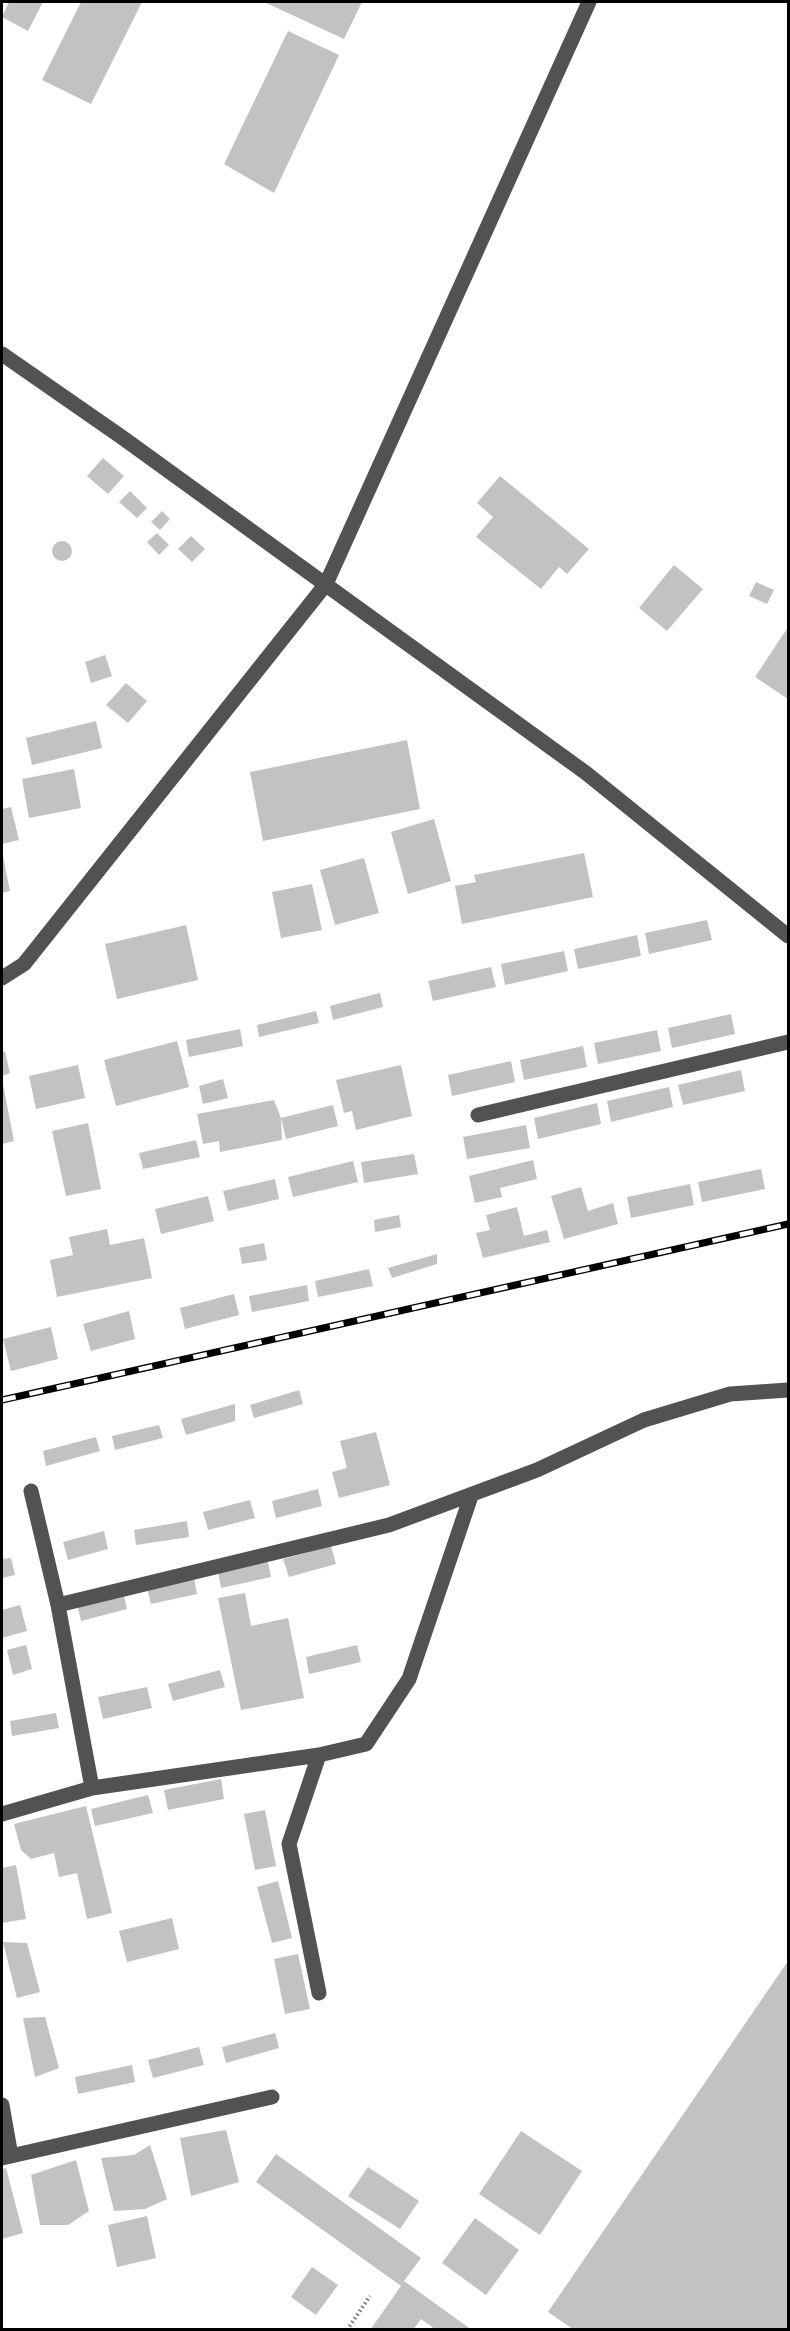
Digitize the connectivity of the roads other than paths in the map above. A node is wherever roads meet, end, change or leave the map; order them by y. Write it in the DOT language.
graph roads {
  1 [pos="589,2"];
  2 [pos="2,354"];
  3 [pos="326,584"];
  4 [pos="789,936"];
  5 [pos="2,978"];
  6 [pos="789,1042"];
  7 [pos="477,1115"];
  8 [pos="789,1390"];
  9 [pos="32,1491"];
  10 [pos="471,1496"];
  11 [pos="58,1605"];
  12 [pos="319,1755"];
  13 [pos="92,1788"];
  14 [pos="2,1814"];
  15 [pos="319,1993"];
  16 [pos="272,2097"];
  17 [pos="2,2105"];
  18 [pos="6,2157"];
  1 -- 3 [label="street"];
  2 -- 3 [label="street"];
  3 -- 4 [label="street"];
  3 -- 5 [label="street"];
  6 -- 7 [label="street"];
  8 -- 10 [label="street"];
  9 -- 11 [label="street"];
  10 -- 11 [label="street"];
  10 -- 12 [label="street"];
  11 -- 13 [label="street"];
  12 -- 13 [label="street"];
  12 -- 15 [label="street"];
  13 -- 14 [label="street"];
  16 -- 18 [label="street"];
  17 -- 18 [label="street"];
}
